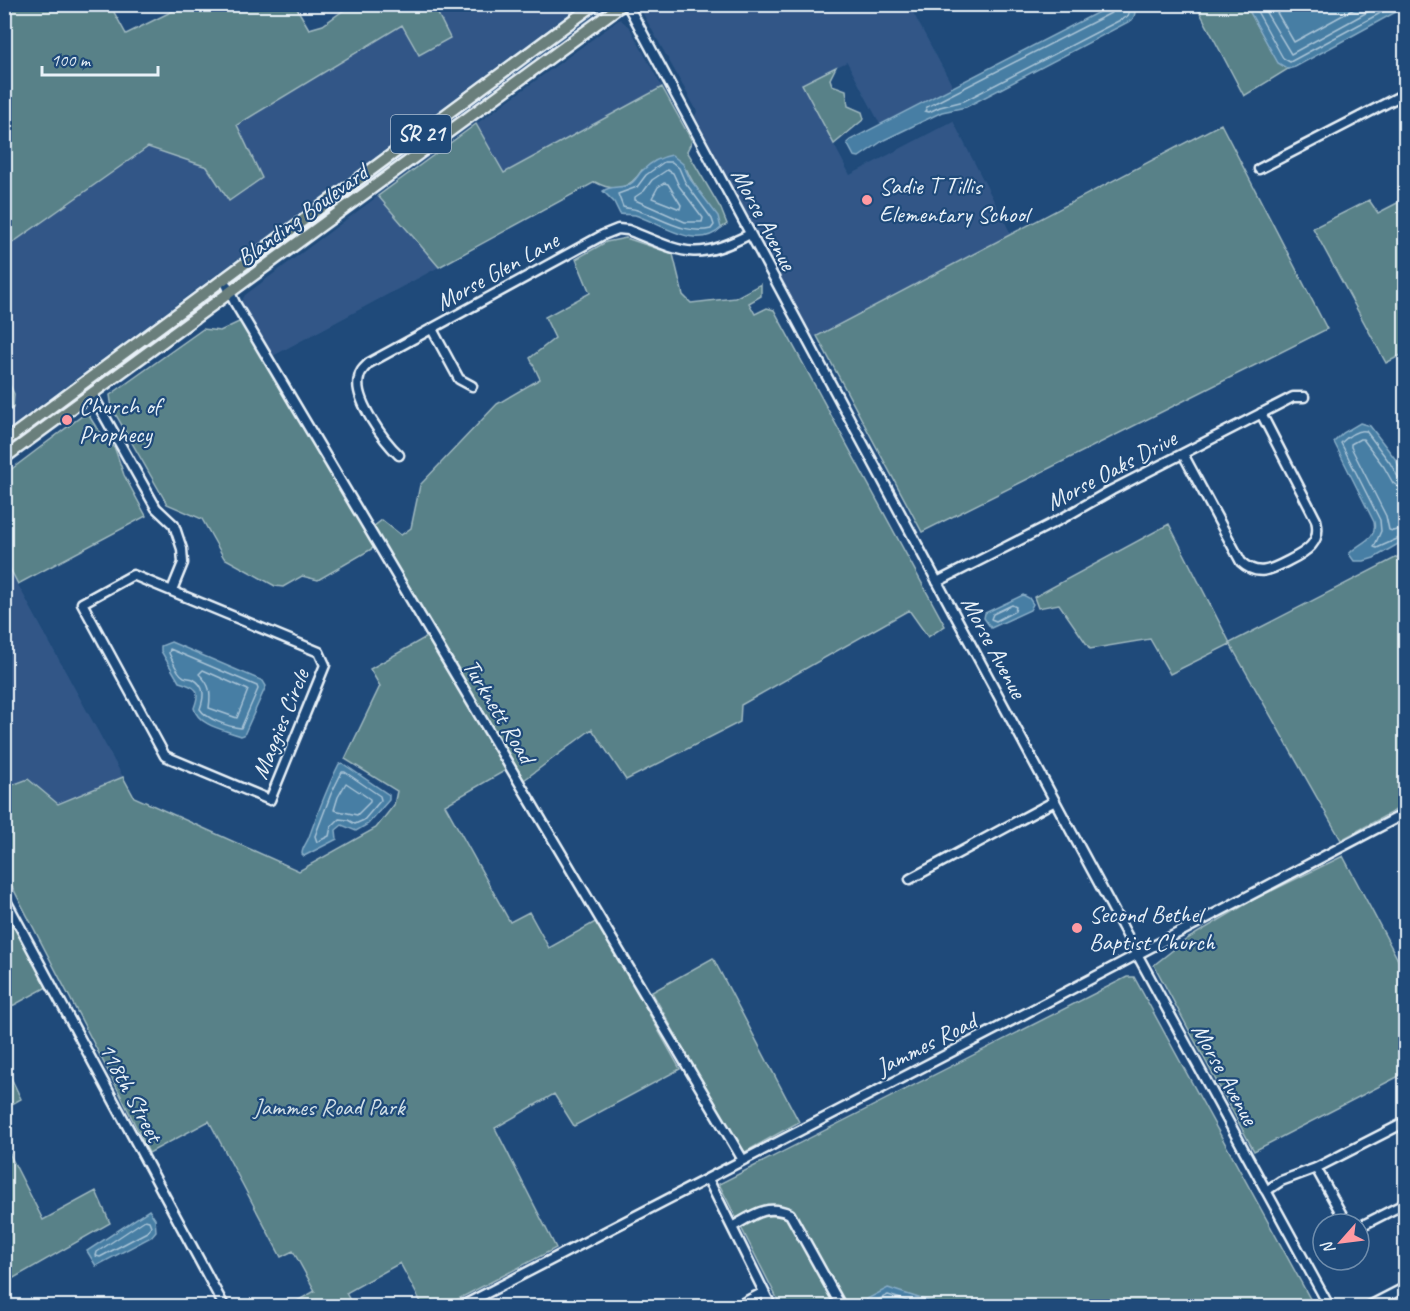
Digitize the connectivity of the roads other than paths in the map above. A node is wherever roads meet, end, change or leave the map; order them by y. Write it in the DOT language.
graph roads {
  1 [pos="595,4"];
  2 [pos="625,4"];
  3 [pos="485,86"];
  4 [pos="1406,93"];
  5 [pos="495,100"];
  6 [pos="1259,169"];
  7 [pos="354,183"];
  8 [pos="363,197"];
  9 [pos="750,234"];
  10 [pos="224,280"];
  11 [pos="230,293"];
  12 [pos="432,329"];
  13 [pos="116,360"];
  14 [pos="89,380"];
  15 [pos="472,386"];
  16 [pos="92,394"];
  17 [pos="1304,397"];
  18 [pos="66,413"];
  19 [pos="1261,413"];
  20 [pos="4,442"];
  21 [pos="1183,454"];
  22 [pos="399,455"];
  23 [pos="4,459"];
  24 [pos="937,582"];
  25 [pos="172,590"];
  26 [pos="1055,801"];
  27 [pos="1406,813"];
  28 [pos="910,879"];
  29 [pos="4,897"];
  30 [pos="1137,954"];
  31 [pos="1406,1122"];
  32 [pos="743,1160"];
  33 [pos="1316,1168"];
  34 [pos="708,1179"];
  35 [pos="1266,1191"];
  36 [pos="1406,1203"];
  37 [pos="1340,1212"];
  38 [pos="1371,1221"];
  39 [pos="732,1227"];
  40 [pos="1406,1287"];
  41 [pos="764,1292"];
  42 [pos="224,1306"];
  43 [pos="462,1306"];
  44 [pos="737,1306"];
  45 [pos="771,1306"];
  46 [pos="842,1306"];
  47 [pos="1329,1306"];
  48 [pos="1369,1306"];
  1 -- 3 [label="main road, Blanding Boulevard / SR 21"];
  2 -- 5 [label="main road, Blanding Boulevard / SR 21"];
  2 -- 9 [label="street, Morse Avenue"];
  3 -- 5 [label="main road"];
  3 -- 7 [label="main road, Blanding Boulevard / SR 21"];
  4 -- 6 [label="street"];
  5 -- 8 [label="main road, Blanding Boulevard / SR 21"];
  7 -- 8 [label="main road"];
  7 -- 10 [label="main road, Blanding Boulevard / SR 21"];
  8 -- 11 [label="main road, Blanding Boulevard / SR 21"];
  9 -- 12 [label="street, Morse Glen Lane"];
  9 -- 24 [label="street, Morse Avenue"];
  10 -- 11 [label="street, Turknett Road"];
  10 -- 13 [label="main road, Blanding Boulevard / SR 21"];
  11 -- 16 [label="main road, Blanding Boulevard / SR 21"];
  11 -- 32 [label="street, Turknett Road"];
  12 -- 15 [label="street"];
  12 -- 22 [label="street, Morse Glen Lane"];
  13 -- 14 [label="main road, Blanding Boulevard / SR 21"];
  13 -- 16 [label="main road"];
  14 -- 18 [label="main road"];
  14 -- 20 [label="main road, Blanding Boulevard / SR 21"];
  16 -- 18 [label="main road, Blanding Boulevard / SR 21"];
  16 -- 25 [label="street"];
  17 -- 19 [label="street, Morse Oaks Drive"];
  18 -- 23 [label="main road, Blanding Boulevard / SR 21"];
  19 -- 21 [label="street, Morse Oaks Drive"];
  19 -- 21 [label="street"];
  21 -- 24 [label="street, Morse Oaks Drive"];
  24 -- 26 [label="street, Morse Avenue"];
  25 -- 25 [label="street, Maggies Circle"];
  26 -- 28 [label="street"];
  26 -- 30 [label="street, Morse Avenue"];
  27 -- 30 [label="street, Jammes Road"];
  29 -- 42 [label="street, 118th Street"];
  30 -- 32 [label="street, Jammes Road"];
  30 -- 35 [label="street, Morse Avenue"];
  31 -- 33 [label="street"];
  32 -- 34 [label="street, Jammes Road"];
  33 -- 35 [label="street"];
  33 -- 37 [label="street"];
  34 -- 39 [label="street"];
  34 -- 43 [label="street, Jammes Road"];
  35 -- 47 [label="street, Morse Avenue"];
  36 -- 38 [label="street"];
  39 -- 41 [label="street"];
  39 -- 46 [label="street"];
  40 -- 48 [label="street"];
  41 -- 44 [label="street"];
  41 -- 45 [label="street"];
}
